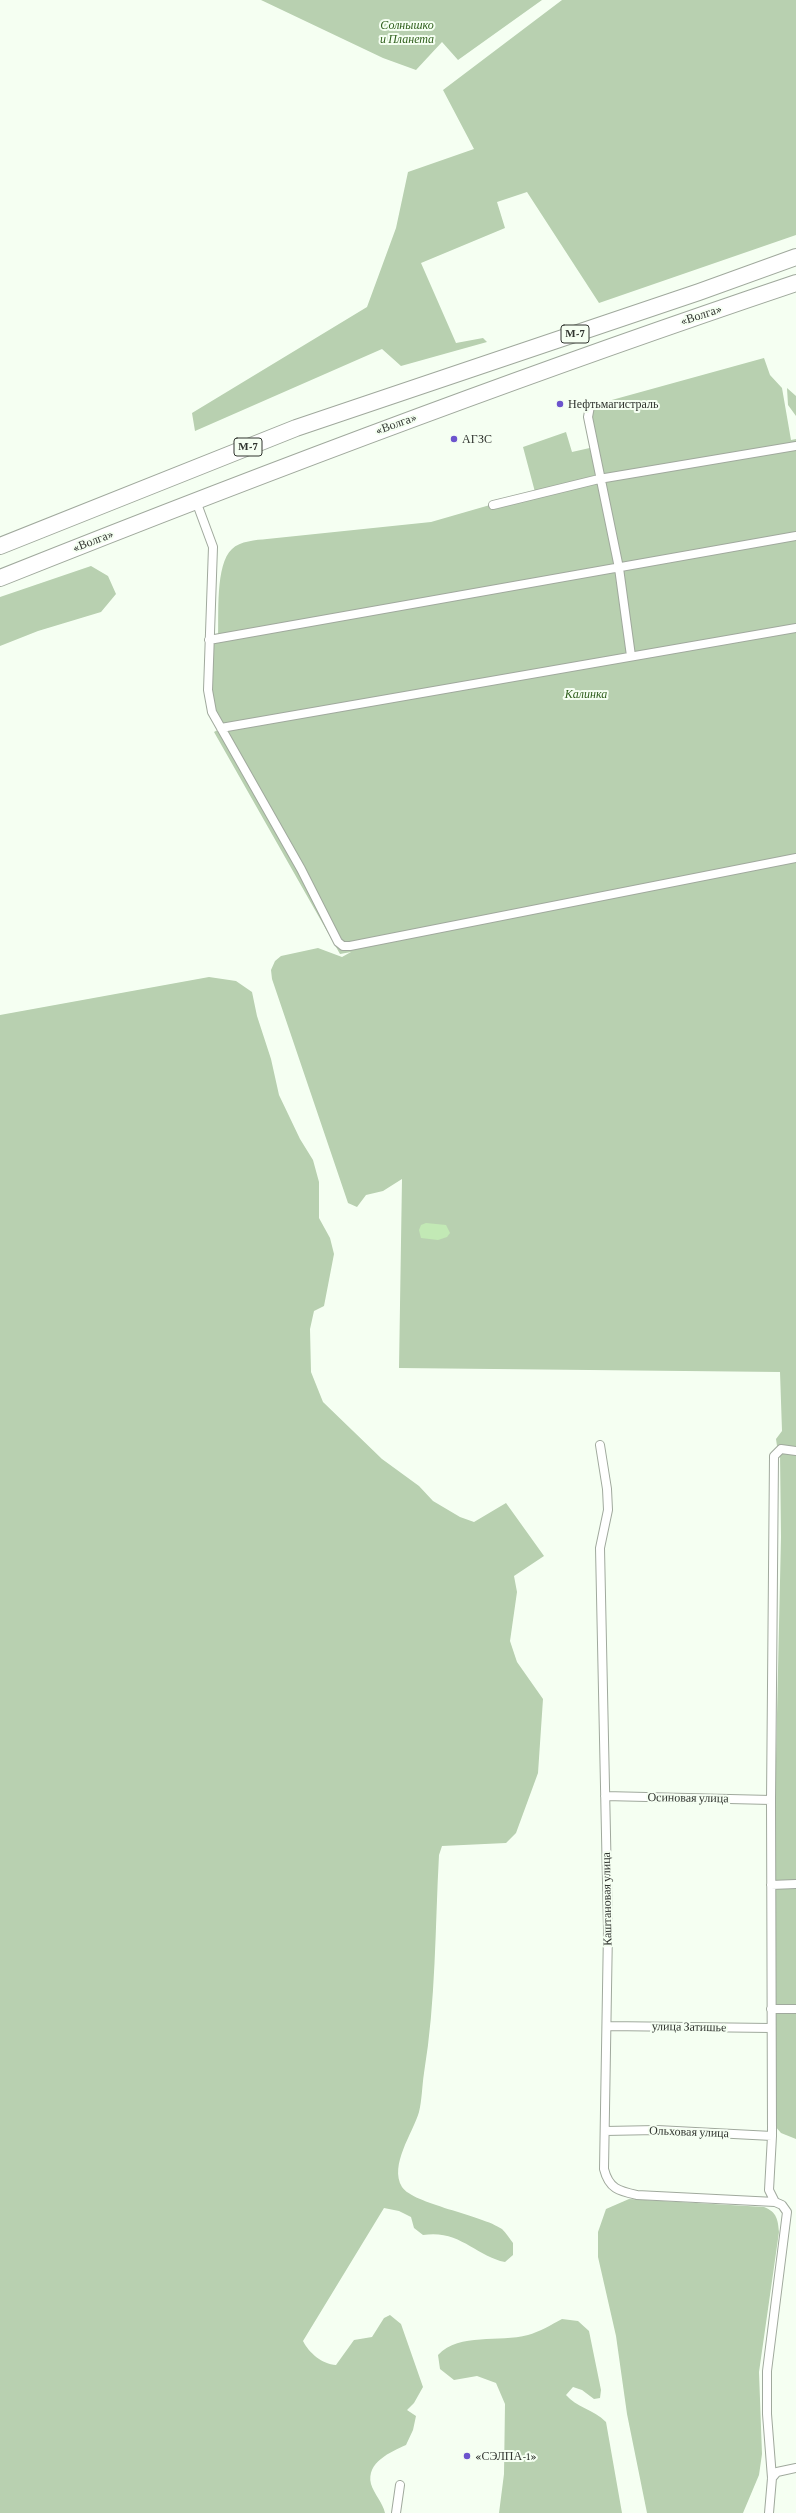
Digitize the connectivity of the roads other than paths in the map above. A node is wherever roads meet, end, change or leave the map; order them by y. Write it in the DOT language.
graph roads {
  1 [pos="796,257"];
  2 [pos="796,283"];
  3 [pos="590,406"];
  4 [pos="796,446"];
  5 [pos="599,479"];
  6 [pos="196,501"];
  7 [pos="493,506"];
  8 [pos="796,536"];
  9 [pos="0,546"];
  10 [pos="619,568"];
  11 [pos="0,578"];
  12 [pos="796,628"];
  13 [pos="209,640"];
  14 [pos="631,656"];
  15 [pos="221,728"];
  16 [pos="796,858"];
  17 [pos="600,1445"];
  18 [pos="796,1451"];
  19 [pos="605,1796"];
  20 [pos="771,1800"];
  21 [pos="796,1884"];
  22 [pos="771,1885"];
  23 [pos="771,2009"];
  24 [pos="796,2009"];
  25 [pos="607,2026"];
  26 [pos="771,2028"];
  27 [pos="605,2131"];
  28 [pos="772,2136"];
  29 [pos="775,2202"];
  30 [pos="796,2468"];
  31 [pos="772,2478"];
  32 [pos="400,2485"];
  33 [pos="396,2513"];
  34 [pos="769,2513"];
  1 -- 9 [label="highway, «Волга» / М-7"];
  2 -- 6 [label="highway, «Волга» / М-7"];
  3 -- 5 [label="street"];
  4 -- 5 [label="street"];
  5 -- 7 [label="street"];
  5 -- 10 [label="street"];
  6 -- 11 [label="highway, «Волга» / М-7"];
  6 -- 13 [label="street"];
  8 -- 10 [label="street"];
  10 -- 13 [label="street"];
  10 -- 14 [label="street"];
  12 -- 14 [label="street"];
  13 -- 15 [label="street"];
  14 -- 15 [label="street"];
  15 -- 16 [label="street"];
  17 -- 19 [label="street, Каштановая улица"];
  18 -- 20 [label="street"];
  19 -- 20 [label="street, Осиновая улица"];
  19 -- 25 [label="street, Каштановая улица"];
  20 -- 22 [label="street"];
  21 -- 22 [label="street"];
  22 -- 23 [label="street"];
  23 -- 24 [label="street"];
  23 -- 26 [label="street"];
  25 -- 26 [label="street, улица Затишье"];
  25 -- 27 [label="street, Каштановая улица"];
  26 -- 28 [label="street"];
  27 -- 28 [label="street, Ольховая улица"];
  27 -- 29 [label="street, Каштановая улица"];
  28 -- 29 [label="street"];
  29 -- 31 [label="street"];
  30 -- 31 [label="street"];
  31 -- 34 [label="street"];
  32 -- 33 [label="street"];
}
